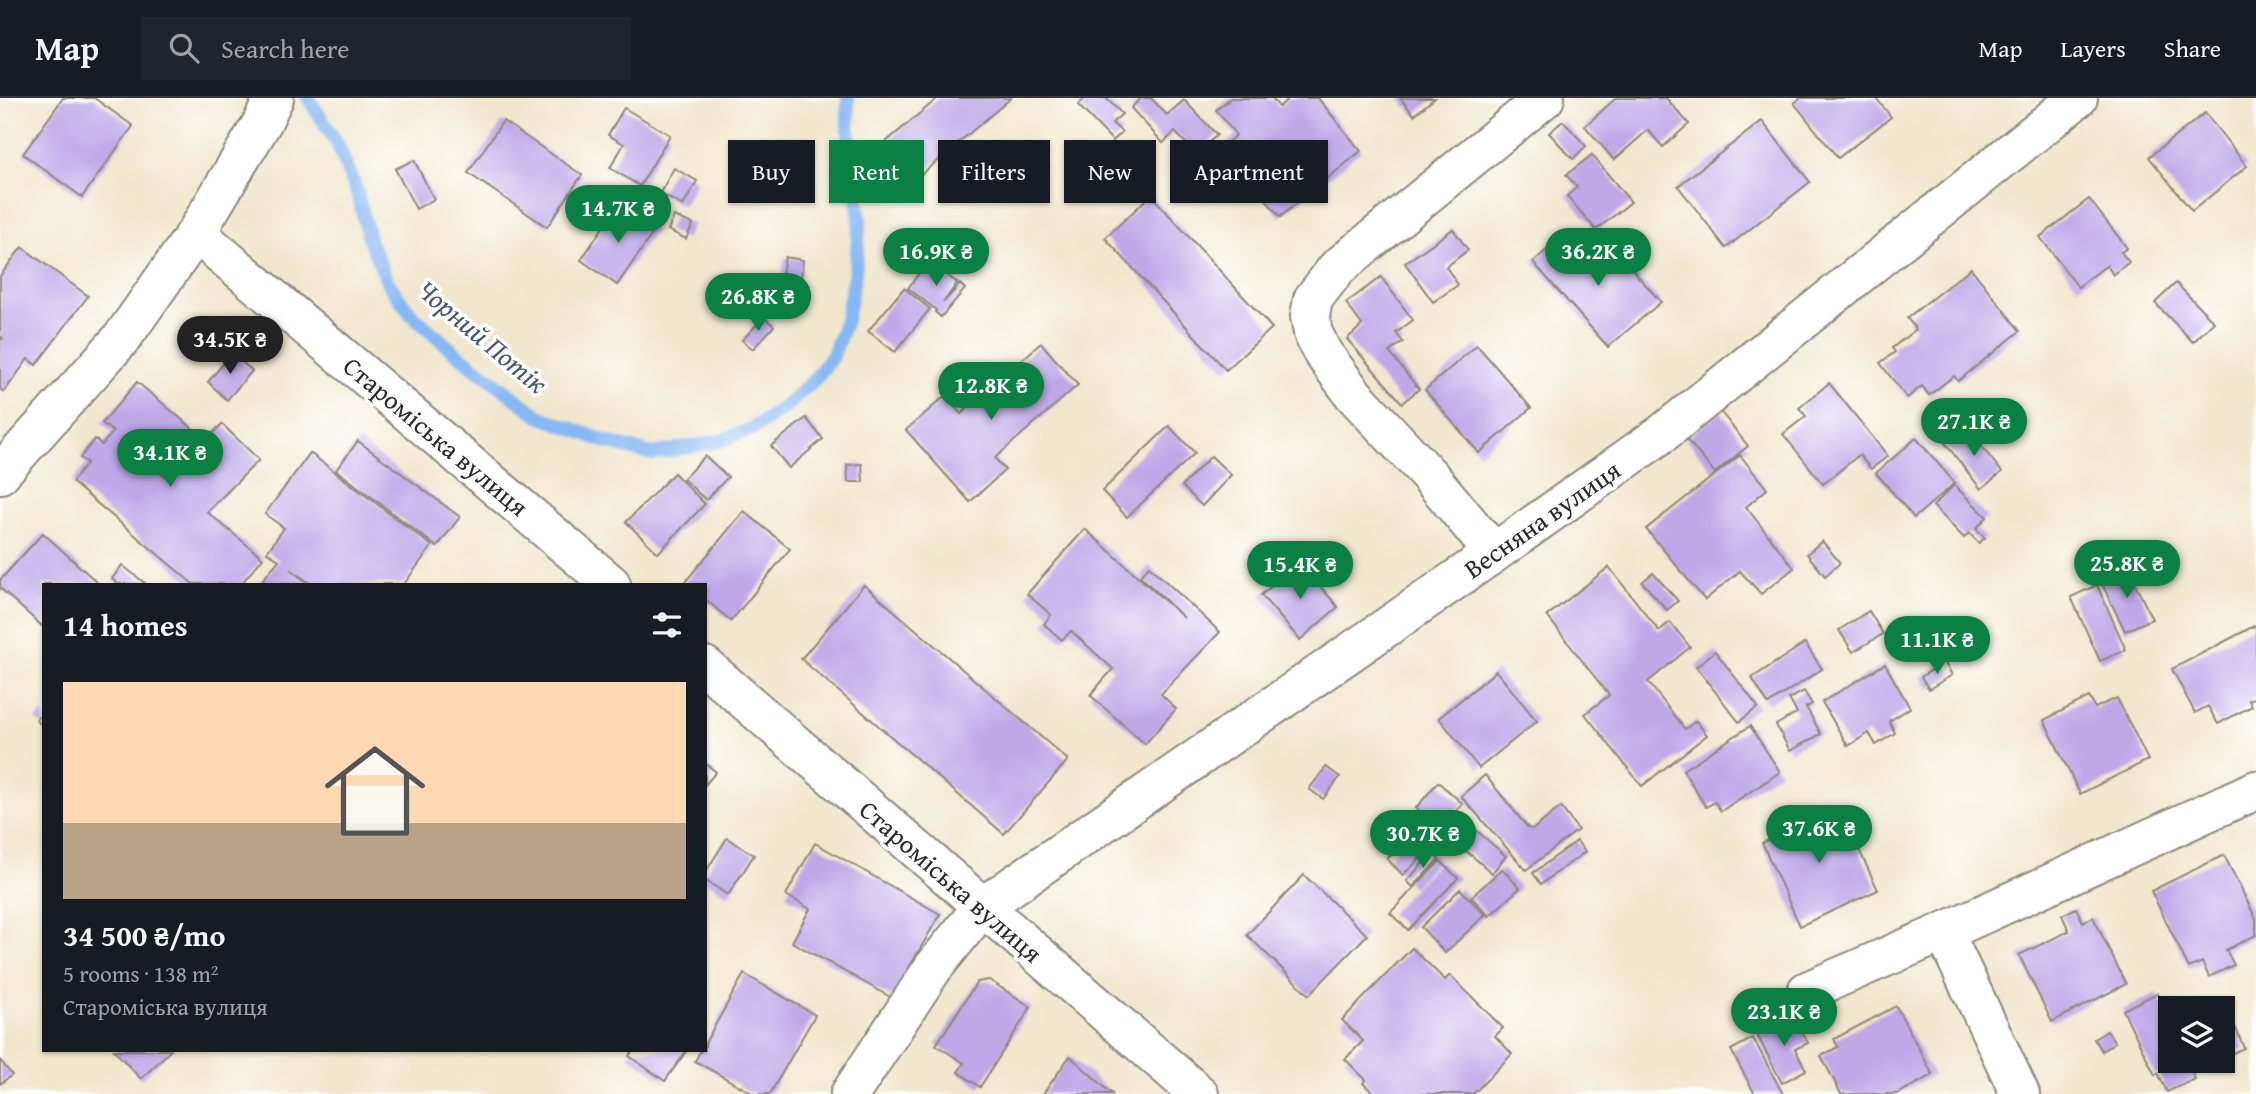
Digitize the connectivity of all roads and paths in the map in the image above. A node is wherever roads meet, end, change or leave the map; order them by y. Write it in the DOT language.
graph roads {
  1 [pos="1545,98"];
  2 [pos="2078,98"];
  3 [pos="268,110"];
  4 [pos="196,233"];
  5 [pos="0,474"];
  6 [pos="1494,553"];
  7 [pos="610,583"];
  8 [pos="707,668"];
  9 [pos="2256,790"];
  10 [pos="982,907"];
  11 [pos="1944,932"];
  12 [pos="1807,991"];
  13 [pos="850,1094"];
  14 [pos="1199,1094"];
  15 [pos="2020,1094"];
  1 -- 6 [label="street"];
  2 -- 6 [label="street, Весняна вулиця"];
  3 -- 4 [label="street"];
  4 -- 5 [label="street"];
  4 -- 7 [label="street, Староміська вулиця"];
  6 -- 10 [label="street, Весняна вулиця"];
  8 -- 10 [label="street, Староміська вулиця"];
  9 -- 11 [label="street"];
  10 -- 13 [label="street, Весняна вулиця"];
  10 -- 14 [label="street, Староміська вулиця"];
  11 -- 12 [label="street"];
  11 -- 15 [label="street"];
}
